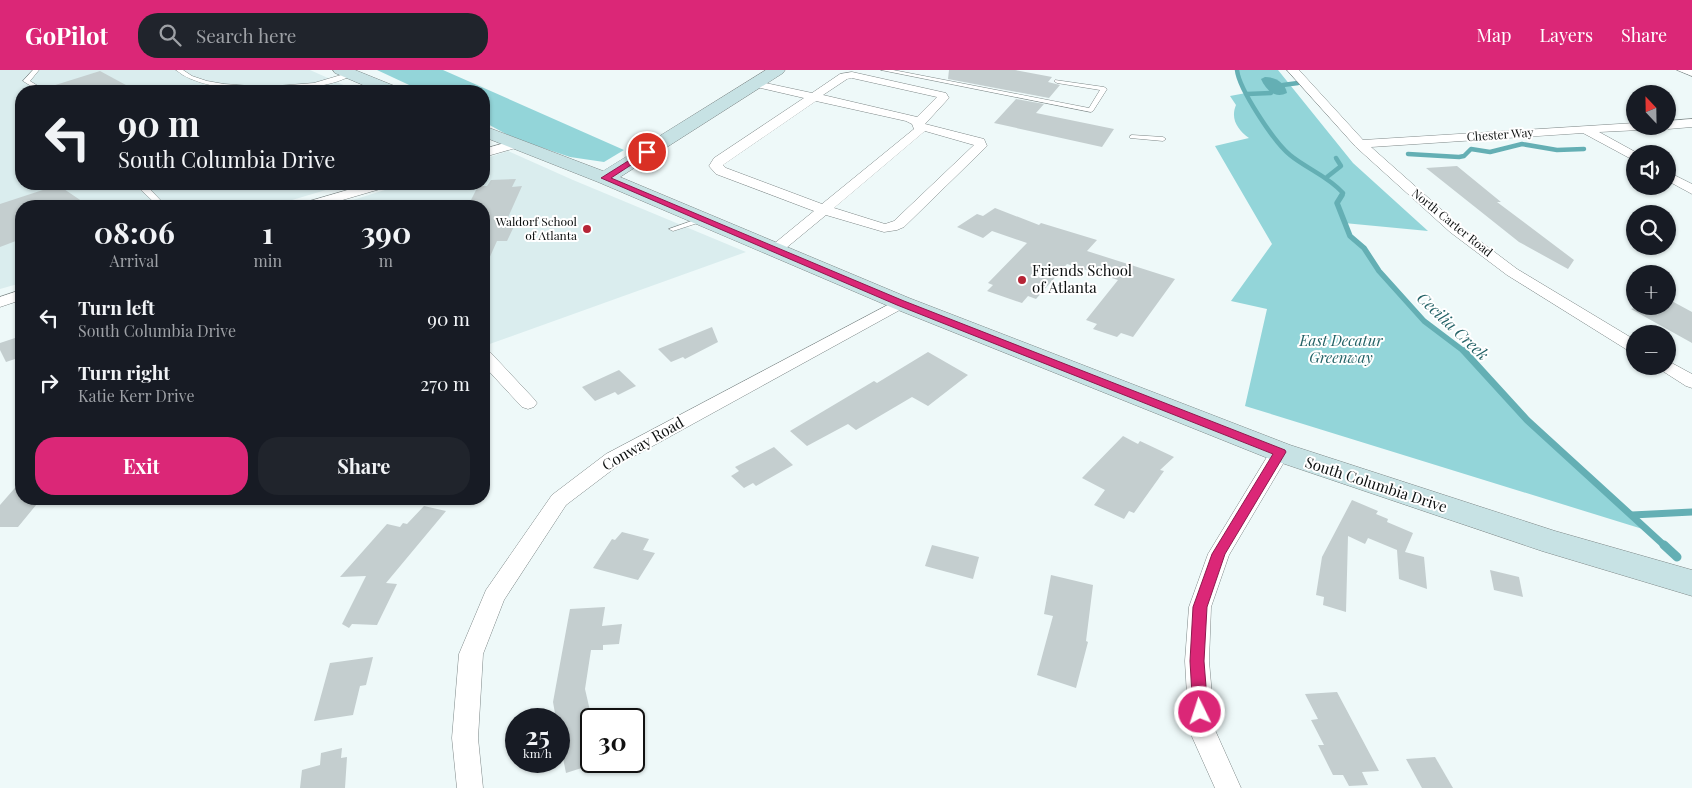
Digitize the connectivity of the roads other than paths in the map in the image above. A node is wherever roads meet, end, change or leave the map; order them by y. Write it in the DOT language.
graph roads {
  1 [pos="36,70"];
  2 [pos="179,70"];
  3 [pos="777,70"];
  4 [pos="884,70"];
  5 [pos="1293,70"];
  6 [pos="1683,70"];
  7 [pos="346,72"];
  8 [pos="1692,73"];
  9 [pos="1057,81"];
  10 [pos="756,84"];
  11 [pos="33,85"];
  12 [pos="232,85"];
  13 [pos="316,85"];
  14 [pos="377,85"];
  15 [pos="814,96"];
  16 [pos="1692,123"];
  17 [pos="919,124"];
  18 [pos="1676,124"];
  19 [pos="1626,127"];
  20 [pos="1586,130"];
  21 [pos="490,134"];
  22 [pos="1132,137"];
  23 [pos="1163,139"];
  24 [pos="515,144"];
  25 [pos="1360,144"];
  26 [pos="490,151"];
  27 [pos="1626,153"];
  28 [pos="605,178"];
  29 [pos="1676,181"];
  30 [pos="146,190"];
  31 [pos="351,190"];
  32 [pos="1692,190"];
  33 [pos="156,200"];
  34 [pos="324,200"];
  35 [pos="824,210"];
  36 [pos="703,220"];
  37 [pos="673,229"];
  38 [pos="775,250"];
  39 [pos="15,297"];
  40 [pos="0,302"];
  41 [pos="901,303"];
  42 [pos="1626,341"];
  43 [pos="490,362"];
  44 [pos="1676,372"];
  45 [pos="1692,382"];
  46 [pos="528,403"];
  47 [pos="1280,452"];
  48 [pos="1692,583"];
  49 [pos="470,788"];
  50 [pos="1228,788"];
  1 -- 11 [label="lane"];
  2 -- 12 [label="lane"];
  3 -- 10 [label="main road"];
  4 -- 9 [label="lane"];
  5 -- 25 [label="street, North Carter Road"];
  6 -- 8 [label="street"];
  7 -- 13 [label="lane"];
  7 -- 14 [label="main road"];
  10 -- 15 [label="street"];
  10 -- 28 [label="main road"];
  15 -- 17 [label="street"];
  15 -- 17 [label="street"];
  15 -- 35 [label="street"];
  16 -- 18 [label="street"];
  17 -- 35 [label="street"];
  17 -- 35 [label="street"];
  19 -- 20 [label="street, Chester Way"];
  20 -- 25 [label="street, Chester Way"];
  20 -- 27 [label="street"];
  21 -- 24 [label="main road, South Columbia Drive"];
  22 -- 23 [label="lane"];
  24 -- 26 [label="street"];
  24 -- 28 [label="main road, South Columbia Drive"];
  25 -- 42 [label="street, North Carter Road"];
  28 -- 36 [label="main road, South Columbia Drive"];
  29 -- 32 [label="street"];
  30 -- 33 [label="lane"];
  31 -- 34 [label="street"];
  35 -- 38 [label="street"];
  36 -- 37 [label="lane"];
  36 -- 38 [label="main road, South Columbia Drive"];
  38 -- 41 [label="main road, South Columbia Drive"];
  39 -- 40 [label="street"];
  41 -- 47 [label="main road, South Columbia Drive"];
  41 -- 49 [label="street, Conway Road"];
  43 -- 46 [label="street"];
  44 -- 45 [label="street"];
  47 -- 48 [label="main road, South Columbia Drive"];
  47 -- 50 [label="street"];
}
